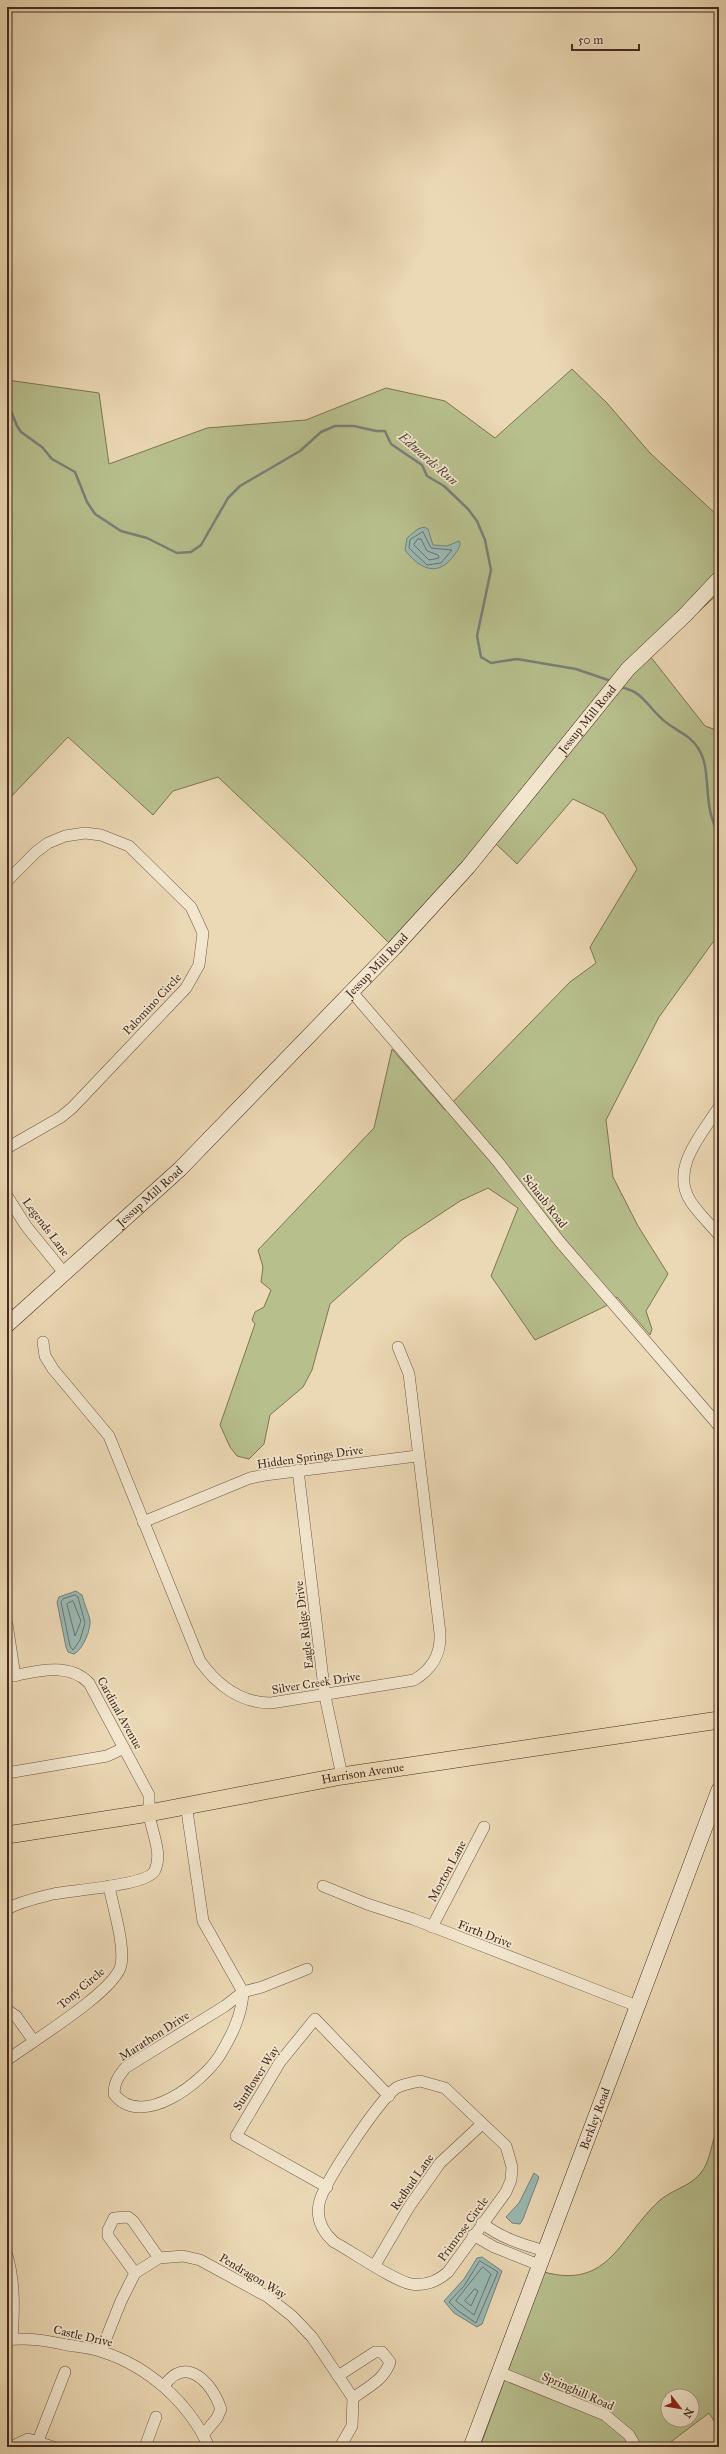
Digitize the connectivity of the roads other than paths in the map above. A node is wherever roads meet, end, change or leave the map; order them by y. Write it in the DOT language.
graph roads {
  1 [pos="719,579"];
  2 [pos="7,881"];
  3 [pos="352,992"];
  4 [pos="719,1108"];
  5 [pos="7,1148"];
  6 [pos="7,1196"];
  7 [pos="719,1235"];
  8 [pos="65,1274"];
  9 [pos="7,1325"];
  10 [pos="43,1342"];
  11 [pos="398,1347"];
  12 [pos="719,1426"];
  13 [pos="417,1456"];
  14 [pos="298,1470"];
  15 [pos="143,1522"];
  16 [pos="7,1624"];
  17 [pos="11,1677"];
  18 [pos="325,1696"];
  19 [pos="719,1720"];
  20 [pos="124,1748"];
  21 [pos="7,1774"];
  22 [pos="342,1776"];
  23 [pos="719,1790"];
  24 [pos="186,1804"];
  25 [pos="149,1813"];
  26 [pos="484,1827"];
  27 [pos="7,1835"];
  28 [pos="109,1886"];
  29 [pos="323,1886"];
  30 [pos="7,1909"];
  31 [pos="432,1927"];
  32 [pos="307,1969"];
  33 [pos="242,1992"];
  34 [pos="637,2006"];
  35 [pos="7,2010"];
  36 [pos="33,2040"];
  37 [pos="7,2060"];
  38 [pos="390,2096"];
  39 [pos="482,2124"];
  40 [pos="327,2187"];
  41 [pos="482,2223"];
  42 [pos="474,2235"];
  43 [pos="545,2251"];
  44 [pos="7,2255"];
  45 [pos="159,2258"];
  46 [pos="375,2265"];
  47 [pos="539,2266"];
  48 [pos="135,2272"];
  49 [pos="10,2339"];
  50 [pos="101,2351"];
  51 [pos="65,2372"];
  52 [pos="499,2372"];
  53 [pos="338,2376"];
  54 [pos="164,2386"];
  55 [pos="353,2398"];
  56 [pos="156,2417"];
  57 [pos="203,2435"];
  58 [pos="38,2441"];
  59 [pos="11,2447"];
  60 [pos="53,2447"];
  61 [pos="145,2447"];
  62 [pos="208,2447"];
  63 [pos="340,2447"];
  64 [pos="471,2447"];
  65 [pos="636,2447"];
  1 -- 3 [label="street, Jessup Mill Road"];
  2 -- 5 [label="street, Palomino Circle"];
  3 -- 8 [label="street, Jessup Mill Road"];
  3 -- 12 [label="street, Schaub Road"];
  4 -- 7 [label="street"];
  6 -- 8 [label="street, Legends Lane"];
  8 -- 9 [label="street, Jessup Mill Road"];
  10 -- 15 [label="street, Silver Creek Drive"];
  11 -- 13 [label="street, Silver Creek Drive"];
  13 -- 14 [label="street, Hidden Springs Drive"];
  13 -- 18 [label="street, Silver Creek Drive"];
  14 -- 15 [label="street, Hidden Springs Drive"];
  14 -- 18 [label="street, Eagle Ridge Drive"];
  15 -- 18 [label="street, Silver Creek Drive"];
  16 -- 17 [label="street"];
  17 -- 20 [label="street, Cardinal Avenue"];
  18 -- 22 [label="street, Eagle Ridge Drive"];
  19 -- 22 [label="main road, Harrison Avenue"];
  20 -- 21 [label="street"];
  20 -- 25 [label="street, Cardinal Avenue"];
  22 -- 24 [label="main road, Harrison Avenue"];
  23 -- 34 [label="street, Berkley Road"];
  24 -- 25 [label="main road, Harrison Avenue"];
  24 -- 33 [label="street"];
  25 -- 27 [label="main road, Harrison Avenue"];
  25 -- 28 [label="street"];
  26 -- 31 [label="street, Morton Lane"];
  28 -- 30 [label="street"];
  28 -- 36 [label="street, Tony Circle"];
  29 -- 31 [label="street, Firth Drive"];
  31 -- 34 [label="street, Firth Drive"];
  32 -- 33 [label="street, Marathon Drive"];
  33 -- 33 [label="street, Marathon Drive"];
  34 -- 43 [label="street, Berkley Road"];
  35 -- 36 [label="street"];
  36 -- 37 [label="street, Tony Circle"];
  38 -- 39 [label="street, Primrose Circle"];
  38 -- 40 [label="street, Primrose Circle"];
  38 -- 40 [label="street, Sunflower Way"];
  39 -- 41 [label="street, Primrose Circle"];
  39 -- 46 [label="street, Redbud Lane"];
  40 -- 46 [label="street, Primrose Circle"];
  41 -- 42 [label="street, Primrose Circle"];
  41 -- 43 [label="street"];
  42 -- 46 [label="street, Primrose Circle"];
  42 -- 47 [label="street"];
  43 -- 47 [label="street, Berkley Road"];
  44 -- 49 [label="street"];
  45 -- 48 [label="street, Pendragon Way"];
  45 -- 48 [label="street"];
  45 -- 53 [label="street, Pendragon Way"];
  47 -- 52 [label="street, Berkley Road"];
  48 -- 50 [label="street"];
  49 -- 50 [label="street, Castle Drive"];
  50 -- 54 [label="street, Castle Drive"];
  51 -- 58 [label="street"];
  52 -- 64 [label="street, Berkley Road"];
  52 -- 65 [label="street, Springhill Road"];
  53 -- 55 [label="street, Pendragon Way"];
  53 -- 55 [label="street"];
  54 -- 57 [label="street, Castle Drive"];
  54 -- 57 [label="street"];
  55 -- 63 [label="street"];
  56 -- 61 [label="street"];
  57 -- 62 [label="street, Castle Drive"];
  58 -- 59 [label="street"];
  58 -- 60 [label="street"];
}
